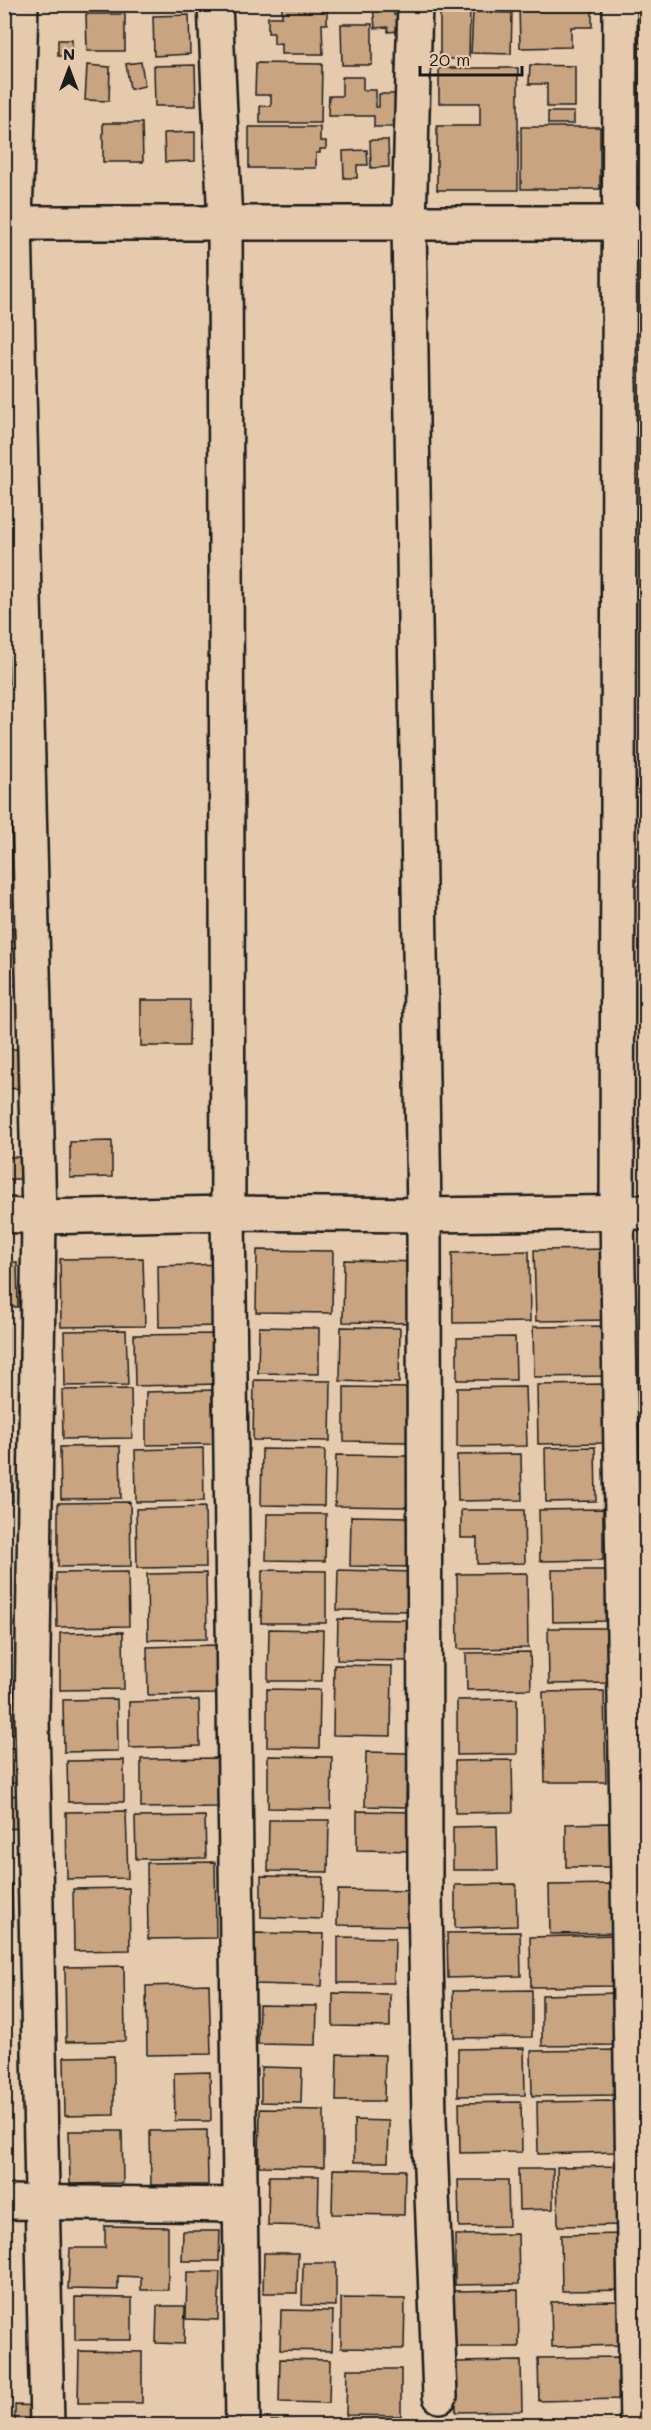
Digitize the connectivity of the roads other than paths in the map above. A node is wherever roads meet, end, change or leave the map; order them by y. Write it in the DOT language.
graph roads {
  1 [pos="21,4"];
  2 [pos="215,4"];
  3 [pos="415,4"];
  4 [pos="620,4"];
  5 [pos="10,223"];
  6 [pos="225,223"];
  7 [pos="410,223"];
  8 [pos="633,223"];
  9 [pos="632,1212"];
  10 [pos="228,1213"];
  11 [pos="4,1215"];
  12 [pos="424,1215"];
  13 [pos="39,1217"];
  14 [pos="4,2202"];
  15 [pos="42,2202"];
  16 [pos="239,2205"];
  17 [pos="440,2396"];
  18 [pos="47,2426"];
  19 [pos="243,2426"];
  20 [pos="637,2426"];
  1 -- 5 [label="street"];
  2 -- 6 [label="street"];
  3 -- 7 [label="street"];
  4 -- 8 [label="street"];
  5 -- 6 [label="street"];
  5 -- 13 [label="street"];
  6 -- 7 [label="street"];
  6 -- 10 [label="street"];
  7 -- 8 [label="street"];
  7 -- 12 [label="street"];
  8 -- 9 [label="street"];
  9 -- 12 [label="street"];
  9 -- 20 [label="street"];
  10 -- 12 [label="street"];
  10 -- 13 [label="street"];
  10 -- 16 [label="street"];
  11 -- 13 [label="street"];
  12 -- 17 [label="street"];
  13 -- 15 [label="street"];
  14 -- 15 [label="street"];
  15 -- 16 [label="street"];
  15 -- 18 [label="street"];
  16 -- 19 [label="street"];
}
